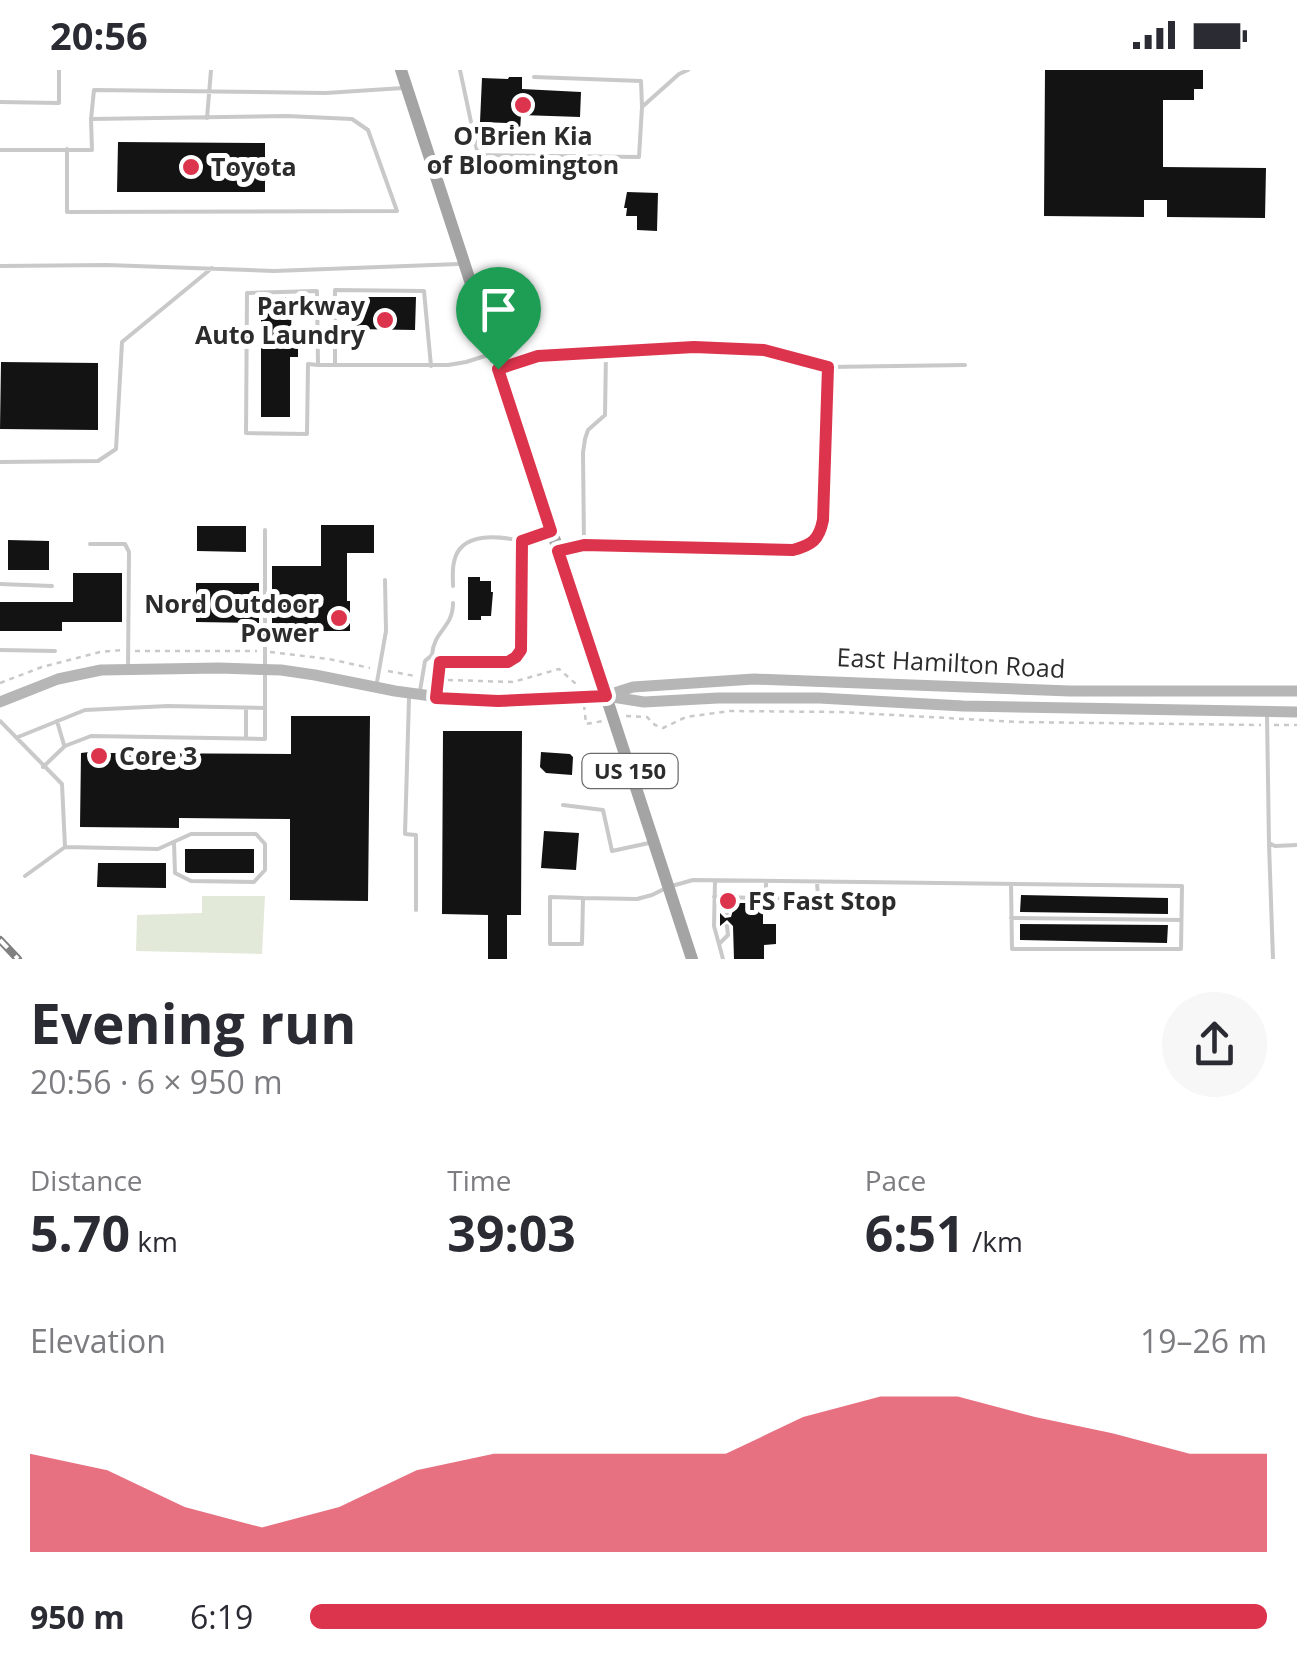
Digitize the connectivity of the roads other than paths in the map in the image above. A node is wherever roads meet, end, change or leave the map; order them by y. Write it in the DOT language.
graph roads {
  1 [pos="59,70"];
  2 [pos="211,70"];
  3 [pos="400,70"];
  4 [pos="460,70"];
  5 [pos="688,70"];
  6 [pos="534,78"];
  7 [pos="406,88"];
  8 [pos="209,92"];
  9 [pos="0,102"];
  10 [pos="642,107"];
  11 [pos="207,118"];
  12 [pos="91,119"];
  13 [pos="0,150"];
  14 [pos="67,150"];
  15 [pos="478,155"];
  16 [pos="432,168"];
  17 [pos="464,264"];
  18 [pos="0,266"];
  19 [pos="212,268"];
  20 [pos="606,352"];
  21 [pos="493,353"];
  22 [pos="318,365"];
  23 [pos="335,365"];
  24 [pos="965,365"];
  25 [pos="431,366"];
  26 [pos="828,367"];
  27 [pos="498,369"];
  28 [pos="0,462"];
  29 [pos="265,530"];
  30 [pos="551,531"];
  31 [pos="522,541"];
  32 [pos="90,544"];
  33 [pos="584,545"];
  34 [pos="558,551"];
  35 [pos="386,580"];
  36 [pos="0,584"];
  37 [pos="52,586"];
  38 [pos="453,586"];
  39 [pos="453,603"];
  40 [pos="0,650"];
  41 [pos="55,651"];
  42 [pos="432,656"];
  43 [pos="440,662"];
  44 [pos="128,668"];
  45 [pos="265,669"];
  46 [pos="376,687"];
  47 [pos="1297,691"];
  48 [pos="414,694"];
  49 [pos="606,696"];
  50 [pos="436,698"];
  51 [pos="0,702"];
  52 [pos="246,708"];
  53 [pos="265,708"];
  54 [pos="1267,711"];
  55 [pos="1297,712"];
  56 [pos="0,721"];
  57 [pos="57,721"];
  58 [pos="16,738"];
  59 [pos="246,738"];
  60 [pos="65,746"];
  61 [pos="42,766"];
  62 [pos="563,806"];
  63 [pos="174,842"];
  64 [pos="654,842"];
  65 [pos="1269,843"];
  66 [pos="1297,846"];
  67 [pos="65,848"];
  68 [pos="25,876"];
  69 [pos="715,880"];
  70 [pos="766,881"];
  71 [pos="817,882"];
  72 [pos="1011,884"];
  73 [pos="668,887"];
  74 [pos="714,897"];
  75 [pos="583,898"];
  76 [pos="727,898"];
  77 [pos="766,898"];
  78 [pos="416,910"];
  79 [pos="727,913"];
  80 [pos="1011,918"];
  81 [pos="1182,920"];
  82 [pos="728,926"];
  83 [pos="718,944"];
  84 [pos="692,959"];
  85 [pos="723,959"];
  86 [pos="1273,959"];
  1 -- 9 [label="lane"];
  2 -- 8 [label="lane"];
  3 -- 7 [label="main road, US 150"];
  4 -- 15 [label="lane"];
  5 -- 10 [label="lane"];
  6 -- 10 [label="lane"];
  7 -- 8 [label="lane"];
  7 -- 16 [label="main road, US 150"];
  8 -- 11 [label="lane"];
  8 -- 12 [label="lane"];
  10 -- 15 [label="lane"];
  11 -- 12 [label="lane"];
  11 -- 14 [label="lane"];
  12 -- 14 [label="lane"];
  13 -- 14 [label="lane"];
  15 -- 16 [label="lane"];
  16 -- 17 [label="main road, US 150"];
  17 -- 19 [label="lane"];
  17 -- 21 [label="main road, US 150"];
  18 -- 19 [label="lane"];
  19 -- 28 [label="lane"];
  20 -- 26 [label="lane"];
  20 -- 27 [label="lane"];
  20 -- 33 [label="lane"];
  21 -- 25 [label="lane"];
  21 -- 27 [label="main road, US 150"];
  22 -- 22 [label="lane"];
  22 -- 23 [label="lane"];
  23 -- 25 [label="lane"];
  23 -- 25 [label="lane"];
  24 -- 26 [label="lane"];
  26 -- 33 [label="lane"];
  27 -- 30 [label="main road, US 150"];
  29 -- 45 [label="lane"];
  30 -- 31 [label="lane"];
  30 -- 34 [label="main road, US 150"];
  31 -- 38 [label="lane"];
  31 -- 43 [label="lane"];
  32 -- 44 [label="lane"];
  33 -- 34 [label="lane"];
  34 -- 49 [label="main road, US 150"];
  35 -- 46 [label="lane"];
  36 -- 37 [label="lane"];
  39 -- 42 [label="lane"];
  40 -- 41 [label="lane"];
  42 -- 43 [label="lane"];
  42 -- 48 [label="lane"];
  43 -- 50 [label="lane"];
  44 -- 45 [label="main road, East Hamilton Road"];
  44 -- 51 [label="main road, East Hamilton Road"];
  45 -- 46 [label="main road, East Hamilton Road"];
  45 -- 53 [label="lane"];
  46 -- 48 [label="main road, East Hamilton Road"];
  47 -- 49 [label="main road, East Hamilton Road"];
  48 -- 50 [label="main road, East Hamilton Road"];
  48 -- 78 [label="lane"];
  49 -- 50 [label="main road, East Hamilton Road"];
  49 -- 54 [label="main road, East Hamilton Road"];
  49 -- 64 [label="main road, US 150"];
  52 -- 53 [label="lane"];
  52 -- 57 [label="lane"];
  52 -- 59 [label="lane"];
  53 -- 59 [label="lane"];
  54 -- 55 [label="main road, East Hamilton Road"];
  54 -- 65 [label="lane"];
  56 -- 58 [label="lane"];
  57 -- 58 [label="lane"];
  57 -- 60 [label="lane"];
  58 -- 61 [label="lane"];
  59 -- 60 [label="lane"];
  60 -- 61 [label="lane"];
  61 -- 67 [label="lane"];
  62 -- 64 [label="lane"];
  63 -- 63 [label="lane"];
  63 -- 67 [label="lane"];
  64 -- 73 [label="main road, US 150"];
  65 -- 66 [label="lane"];
  65 -- 86 [label="lane"];
  67 -- 68 [label="lane"];
  69 -- 70 [label="lane"];
  69 -- 73 [label="lane"];
  69 -- 74 [label="lane"];
  70 -- 71 [label="lane"];
  70 -- 77 [label="lane"];
  71 -- 72 [label="lane"];
  71 -- 77 [label="lane"];
  72 -- 80 [label="lane"];
  72 -- 81 [label="lane"];
  73 -- 75 [label="lane"];
  73 -- 84 [label="main road, US 150"];
  74 -- 76 [label="lane"];
  74 -- 83 [label="lane"];
  75 -- 75 [label="lane"];
  76 -- 77 [label="lane"];
  76 -- 79 [label="lane"];
  80 -- 81 [label="lane"];
  80 -- 81 [label="lane"];
  82 -- 83 [label="lane"];
  83 -- 85 [label="lane"];
}
